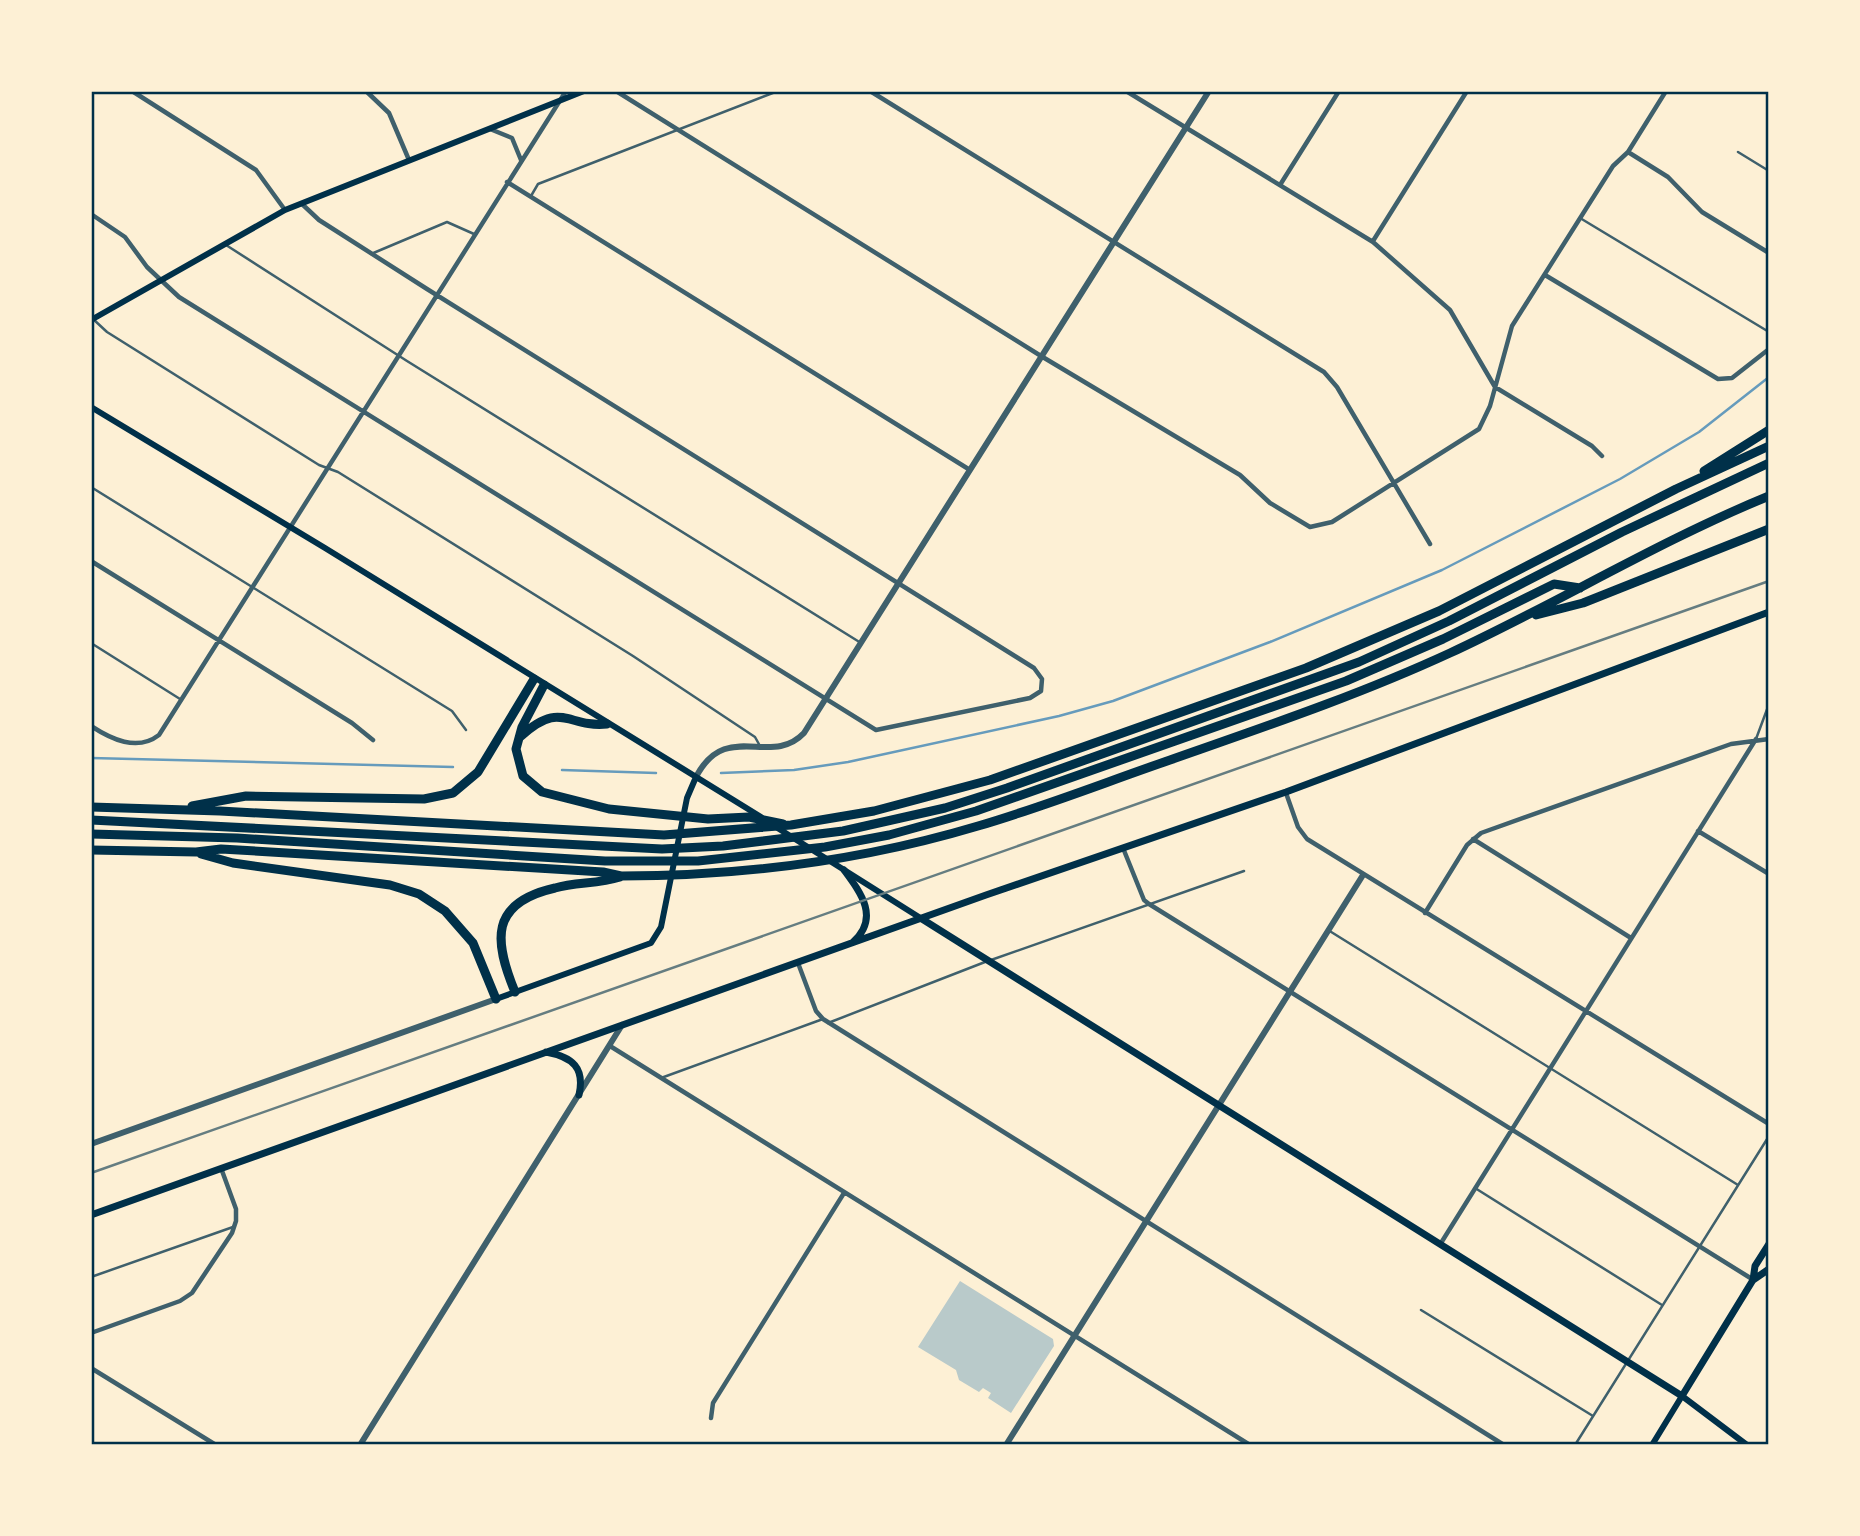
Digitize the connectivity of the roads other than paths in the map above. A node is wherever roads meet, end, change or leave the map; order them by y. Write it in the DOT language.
graph roads {
  1 [pos="132,91"];
  2 [pos="366,91"];
  3 [pos="566,91"];
  4 [pos="584,91"];
  5 [pos="615,91"];
  6 [pos="778,91"];
  7 [pos="870,91"];
  8 [pos="1126,91"];
  9 [pos="1209,91"];
  10 [pos="1339,91"];
  11 [pos="1467,91"];
  12 [pos="1666,91"];
  13 [pos="560,100"];
  14 [pos="1186,128"];
  15 [pos="490,129"];
  16 [pos="679,130"];
  17 [pos="1628,152"];
  18 [pos="1738,152"];
  19 [pos="409,160"];
  20 [pos="521,160"];
  21 [pos="1769,171"];
  22 [pos="507,182"];
  23 [pos="1280,185"];
  24 [pos="531,196"];
  25 [pos="301,203"];
  26 [pos="285,210"];
  27 [pos="91,214"];
  28 [pos="1580,218"];
  29 [pos="474,234"];
  30 [pos="1373,242"];
  31 [pos="1112,243"];
  32 [pos="226,244"];
  33 [pos="1769,253"];
  34 [pos="371,254"];
  35 [pos="1545,275"];
  36 [pos="160,280"];
  37 [pos="436,295"];
  38 [pos="92,319"];
  39 [pos="1769,332"];
  40 [pos="1769,349"];
  41 [pos="398,356"];
  42 [pos="1041,356"];
  43 [pos="1495,387"];
  44 [pos="91,407"];
  45 [pos="362,411"];
  46 [pos="1769,430"];
  47 [pos="1769,446"];
  48 [pos="1602,456"];
  49 [pos="1769,463"];
  50 [pos="327,468"];
  51 [pos="970,470"];
  52 [pos="1394,483"];
  53 [pos="91,487"];
  54 [pos="1676,489"];
  55 [pos="1769,496"];
  56 [pos="290,527"];
  57 [pos="1769,529"];
  58 [pos="1430,544"];
  59 [pos="91,561"];
  60 [pos="898,584"];
  61 [pos="1580,588"];
  62 [pos="253,589"];
  63 [pos="1769,612"];
  64 [pos="1521,619"];
  65 [pos="220,642"];
  66 [pos="91,643"];
  67 [pos="860,643"];
  68 [pos="534,679"];
  69 [pos="544,685"];
  70 [pos="825,698"];
  71 [pos="182,700"];
  72 [pos="1769,704"];
  73 [pos="607,724"];
  74 [pos="91,726"];
  75 [pos="466,730"];
  76 [pos="518,738"];
  77 [pos="1756,739"];
  78 [pos="1769,739"];
  79 [pos="373,740"];
  80 [pos="760,746"];
  81 [pos="696,778"];
  82 [pos="1286,792"];
  83 [pos="91,807"];
  84 [pos="173,810"];
  85 [pos="91,820"];
  86 [pos="791,825"];
  87 [pos="1699,831"];
  88 [pos="91,834"];
  89 [pos="1473,839"];
  90 [pos="1123,848"];
  91 [pos="91,850"];
  92 [pos="196,852"];
  93 [pos="844,870"];
  94 [pos="1244,871"];
  95 [pos="1769,873"];
  96 [pos="1363,875"];
  97 [pos="621,876"];
  98 [pos="1149,904"];
  99 [pos="1425,913"];
  100 [pos="922,919"];
  101 [pos="1328,930"];
  102 [pos="1631,937"];
  103 [pos="849,946"];
  104 [pos="987,962"];
  105 [pos="798,963"];
  106 [pos="1291,991"];
  107 [pos="516,992"];
  108 [pos="496,999"];
  109 [pos="1585,1012"];
  110 [pos="825,1021"];
  111 [pos="622,1025"];
  112 [pos="610,1046"];
  113 [pos="545,1052"];
  114 [pos="1549,1068"];
  115 [pos="661,1078"];
  116 [pos="579,1095"];
  117 [pos="1218,1106"];
  118 [pos="1769,1124"];
  119 [pos="1510,1130"];
  120 [pos="1769,1136"];
  121 [pos="91,1144"];
  122 [pos="221,1168"];
  123 [pos="1738,1185"];
  124 [pos="1475,1188"];
  125 [pos="844,1193"];
  126 [pos="91,1214"];
  127 [pos="1147,1220"];
  128 [pos="235,1226"];
  129 [pos="1441,1243"];
  130 [pos="1769,1244"];
  131 [pos="1699,1245"];
  132 [pos="1769,1269"];
  133 [pos="91,1277"];
  134 [pos="1753,1280"];
  135 [pos="1662,1305"];
  136 [pos="1420,1310"];
  137 [pos="91,1333"];
  138 [pos="1074,1336"];
  139 [pos="1627,1361"];
  140 [pos="91,1368"];
  141 [pos="1682,1396"];
  142 [pos="1593,1416"];
  143 [pos="711,1418"];
  144 [pos="216,1445"];
  145 [pos="360,1445"];
  146 [pos="1006,1445"];
  147 [pos="1250,1445"];
  148 [pos="1504,1445"];
  149 [pos="1574,1445"];
  150 [pos="1652,1445"];
  151 [pos="1747,1445"];
  1 -- 26 [label="street"];
  2 -- 19 [label="street"];
  3 -- 13 [label="street"];
  4 -- 13 [label="main road"];
  5 -- 16 [label="street"];
  6 -- 16 [label="lane"];
  7 -- 31 [label="street"];
  8 -- 14 [label="street"];
  9 -- 14 [label="street"];
  10 -- 23 [label="street"];
  11 -- 30 [label="street"];
  12 -- 17 [label="street"];
  13 -- 15 [label="main road"];
  13 -- 20 [label="street"];
  14 -- 23 [label="street"];
  14 -- 31 [label="street"];
  15 -- 19 [label="main road"];
  15 -- 20 [label="street"];
  16 -- 24 [label="lane"];
  16 -- 42 [label="street"];
  17 -- 28 [label="street"];
  17 -- 33 [label="street"];
  18 -- 21 [label="lane"];
  19 -- 25 [label="main road"];
  20 -- 22 [label="street"];
  22 -- 24 [label="street"];
  22 -- 29 [label="street"];
  23 -- 30 [label="street"];
  24 -- 51 [label="street"];
  25 -- 26 [label="main road"];
  25 -- 34 [label="street"];
  26 -- 32 [label="main road"];
  27 -- 36 [label="street"];
  28 -- 35 [label="street"];
  28 -- 39 [label="lane"];
  29 -- 34 [label="lane"];
  29 -- 37 [label="street"];
  30 -- 43 [label="street"];
  31 -- 42 [label="street"];
  31 -- 52 [label="street"];
  32 -- 36 [label="main road"];
  32 -- 41 [label="lane"];
  34 -- 37 [label="street"];
  35 -- 40 [label="street"];
  35 -- 43 [label="street"];
  36 -- 38 [label="main road"];
  36 -- 45 [label="street"];
  37 -- 41 [label="street"];
  37 -- 60 [label="street"];
  38 -- 50 [label="lane"];
  41 -- 45 [label="street"];
  41 -- 67 [label="lane"];
  42 -- 51 [label="street"];
  42 -- 52 [label="street"];
  43 -- 48 [label="street"];
  43 -- 52 [label="street"];
  44 -- 56 [label="main road"];
  45 -- 50 [label="street"];
  45 -- 70 [label="street"];
  46 -- 54 [label="highway"];
  47 -- 54 [label="highway"];
  49 -- 85 [label="highway"];
  50 -- 56 [label="street"];
  50 -- 80 [label="lane"];
  51 -- 60 [label="street"];
  52 -- 58 [label="street"];
  53 -- 62 [label="lane"];
  54 -- 86 [label="highway"];
  55 -- 61 [label="highway"];
  56 -- 62 [label="street"];
  56 -- 68 [label="main road"];
  57 -- 64 [label="highway"];
  59 -- 65 [label="street"];
  60 -- 67 [label="street"];
  60 -- 70 [label="street"];
  61 -- 64 [label="highway"];
  61 -- 88 [label="highway"];
  62 -- 65 [label="street"];
  62 -- 75 [label="lane"];
  63 -- 82 [label="main road"];
  64 -- 97 [label="highway"];
  65 -- 71 [label="street"];
  65 -- 79 [label="street"];
  66 -- 71 [label="lane"];
  67 -- 70 [label="street"];
  68 -- 69 [label="main road"];
  68 -- 84 [label="highway"];
  69 -- 73 [label="main road"];
  69 -- 76 [label="highway"];
  70 -- 80 [label="street"];
  71 -- 74 [label="street"];
  72 -- 77 [label="lane"];
  73 -- 76 [label="highway"];
  73 -- 81 [label="main road"];
  76 -- 86 [label="highway"];
  77 -- 78 [label="street"];
  77 -- 87 [label="street"];
  77 -- 89 [label="street"];
  80 -- 81 [label="street"];
  81 -- 93 [label="main road"];
  81 -- 107 [label="main road"];
  82 -- 90 [label="main road"];
  82 -- 96 [label="street"];
  83 -- 84 [label="highway"];
  84 -- 86 [label="highway"];
  87 -- 95 [label="street"];
  87 -- 102 [label="street"];
  89 -- 99 [label="street"];
  89 -- 102 [label="street"];
  90 -- 98 [label="street"];
  90 -- 100 [label="main road"];
  91 -- 92 [label="highway"];
  92 -- 97 [label="highway"];
  92 -- 108 [label="highway"];
  93 -- 100 [label="main road"];
  93 -- 103 [label="main road"];
  94 -- 98 [label="lane"];
  96 -- 99 [label="street"];
  96 -- 101 [label="street"];
  97 -- 107 [label="highway"];
  98 -- 104 [label="lane"];
  98 -- 106 [label="street"];
  99 -- 109 [label="street"];
  100 -- 103 [label="main road"];
  100 -- 104 [label="main road"];
  101 -- 106 [label="street"];
  101 -- 114 [label="lane"];
  102 -- 109 [label="street"];
  103 -- 105 [label="main road"];
  104 -- 110 [label="lane"];
  104 -- 117 [label="main road"];
  105 -- 110 [label="street"];
  105 -- 111 [label="main road"];
  106 -- 117 [label="street"];
  106 -- 119 [label="street"];
  107 -- 108 [label="main road"];
  108 -- 121 [label="street"];
  109 -- 114 [label="street"];
  109 -- 118 [label="street"];
  110 -- 115 [label="lane"];
  110 -- 127 [label="street"];
  111 -- 112 [label="street"];
  111 -- 113 [label="main road"];
  112 -- 115 [label="street"];
  112 -- 116 [label="street"];
  113 -- 116 [label="main road"];
  113 -- 122 [label="main road"];
  114 -- 119 [label="street"];
  114 -- 123 [label="lane"];
  115 -- 125 [label="street"];
  116 -- 145 [label="street"];
  117 -- 127 [label="street"];
  117 -- 129 [label="main road"];
  119 -- 124 [label="street"];
  119 -- 131 [label="street"];
  120 -- 123 [label="lane"];
  122 -- 126 [label="main road"];
  122 -- 128 [label="street"];
  123 -- 131 [label="lane"];
  124 -- 129 [label="street"];
  124 -- 135 [label="lane"];
  125 -- 138 [label="street"];
  125 -- 143 [label="street"];
  127 -- 138 [label="street"];
  127 -- 148 [label="street"];
  128 -- 133 [label="lane"];
  128 -- 137 [label="street"];
  129 -- 139 [label="main road"];
  130 -- 134 [label="main road"];
  131 -- 134 [label="street"];
  131 -- 135 [label="lane"];
  132 -- 134 [label="main road"];
  134 -- 141 [label="main road"];
  135 -- 139 [label="lane"];
  136 -- 142 [label="lane"];
  138 -- 146 [label="street"];
  138 -- 147 [label="street"];
  139 -- 141 [label="main road"];
  139 -- 142 [label="lane"];
  140 -- 144 [label="street"];
  141 -- 150 [label="main road"];
  141 -- 151 [label="main road"];
  142 -- 149 [label="lane"];
}
